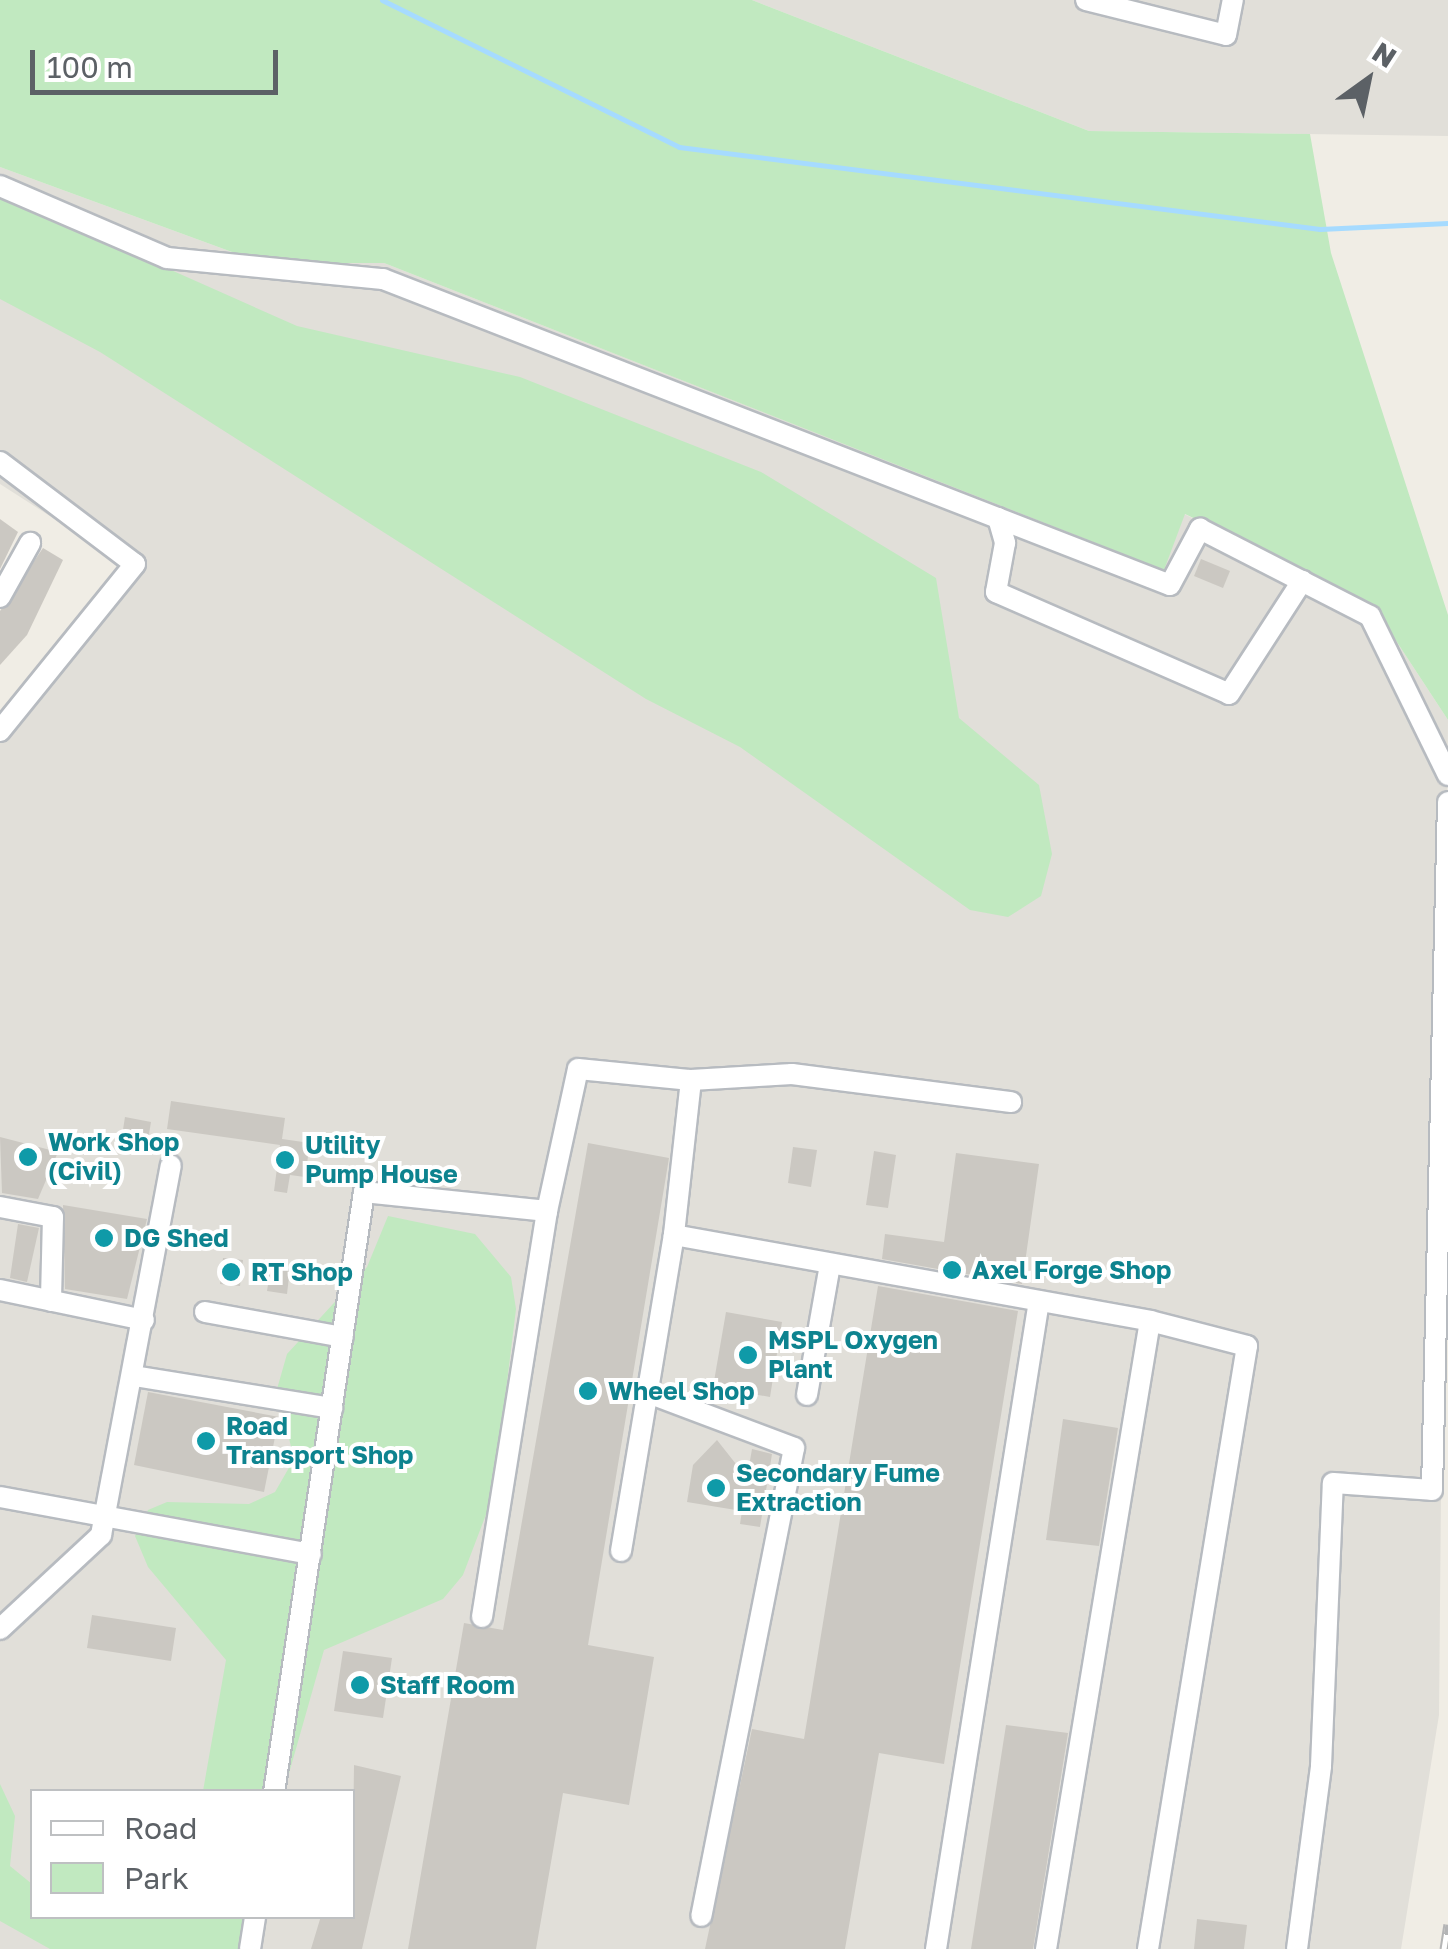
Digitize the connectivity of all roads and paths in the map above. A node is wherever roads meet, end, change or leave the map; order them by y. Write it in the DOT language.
graph roads {
  1 [pos="1086,0"];
  2 [pos="1233,0"];
  3 [pos="0,186"];
  4 [pos="0,462"];
  5 [pos="998,518"];
  6 [pos="30,543"];
  7 [pos="1302,581"];
  8 [pos="0,597"];
  9 [pos="0,731"];
  10 [pos="1448,775"];
  11 [pos="1448,802"];
  12 [pos="692,1080"];
  13 [pos="1010,1102"];
  14 [pos="171,1166"];
  15 [pos="0,1206"];
  16 [pos="547,1211"];
  17 [pos="674,1234"];
  18 [pos="830,1265"];
  19 [pos="0,1290"];
  20 [pos="1038,1300"];
  21 [pos="50,1301"];
  22 [pos="205,1312"];
  23 [pos="144,1320"];
  24 [pos="1150,1321"];
  25 [pos="343,1337"];
  26 [pos="134,1376"];
  27 [pos="648,1393"];
  28 [pos="807,1395"];
  29 [pos="332,1408"];
  30 [pos="0,1497"];
  31 [pos="108,1515"];
  32 [pos="621,1551"];
  33 [pos="311,1554"];
  34 [pos="482,1617"];
  35 [pos="0,1630"];
  36 [pos="274,1789"];
  37 [pos="701,1916"];
  38 [pos="255,1919"];
  39 [pos="250,1949"];
  40 [pos="936,1949"];
  41 [pos="1046,1949"];
  42 [pos="1148,1949"];
  43 [pos="1297,1949"];
  1 -- 2 [label="street"];
  3 -- 5 [label="street"];
  4 -- 9 [label="street"];
  5 -- 7 [label="street"];
  5 -- 7 [label="street"];
  6 -- 8 [label="street"];
  7 -- 10 [label="street"];
  11 -- 43 [label="street"];
  12 -- 13 [label="street"];
  12 -- 16 [label="street"];
  12 -- 17 [label="street"];
  14 -- 23 [label="street"];
  15 -- 21 [label="street"];
  16 -- 25 [label="street"];
  16 -- 34 [label="street"];
  17 -- 18 [label="street"];
  17 -- 27 [label="street"];
  18 -- 20 [label="street"];
  18 -- 28 [label="street"];
  19 -- 21 [label="street"];
  20 -- 24 [label="street"];
  20 -- 40 [label="street"];
  21 -- 23 [label="street"];
  22 -- 25 [label="street"];
  23 -- 26 [label="street"];
  24 -- 41 [label="street"];
  24 -- 42 [label="street"];
  25 -- 29 [label="street"];
  26 -- 29 [label="street"];
  26 -- 31 [label="street"];
  27 -- 32 [label="street"];
  27 -- 37 [label="street"];
  29 -- 33 [label="street"];
  30 -- 31 [label="street"];
  31 -- 33 [label="street"];
  31 -- 35 [label="street"];
  33 -- 36 [label="street"];
  38 -- 39 [label="street"];
}
